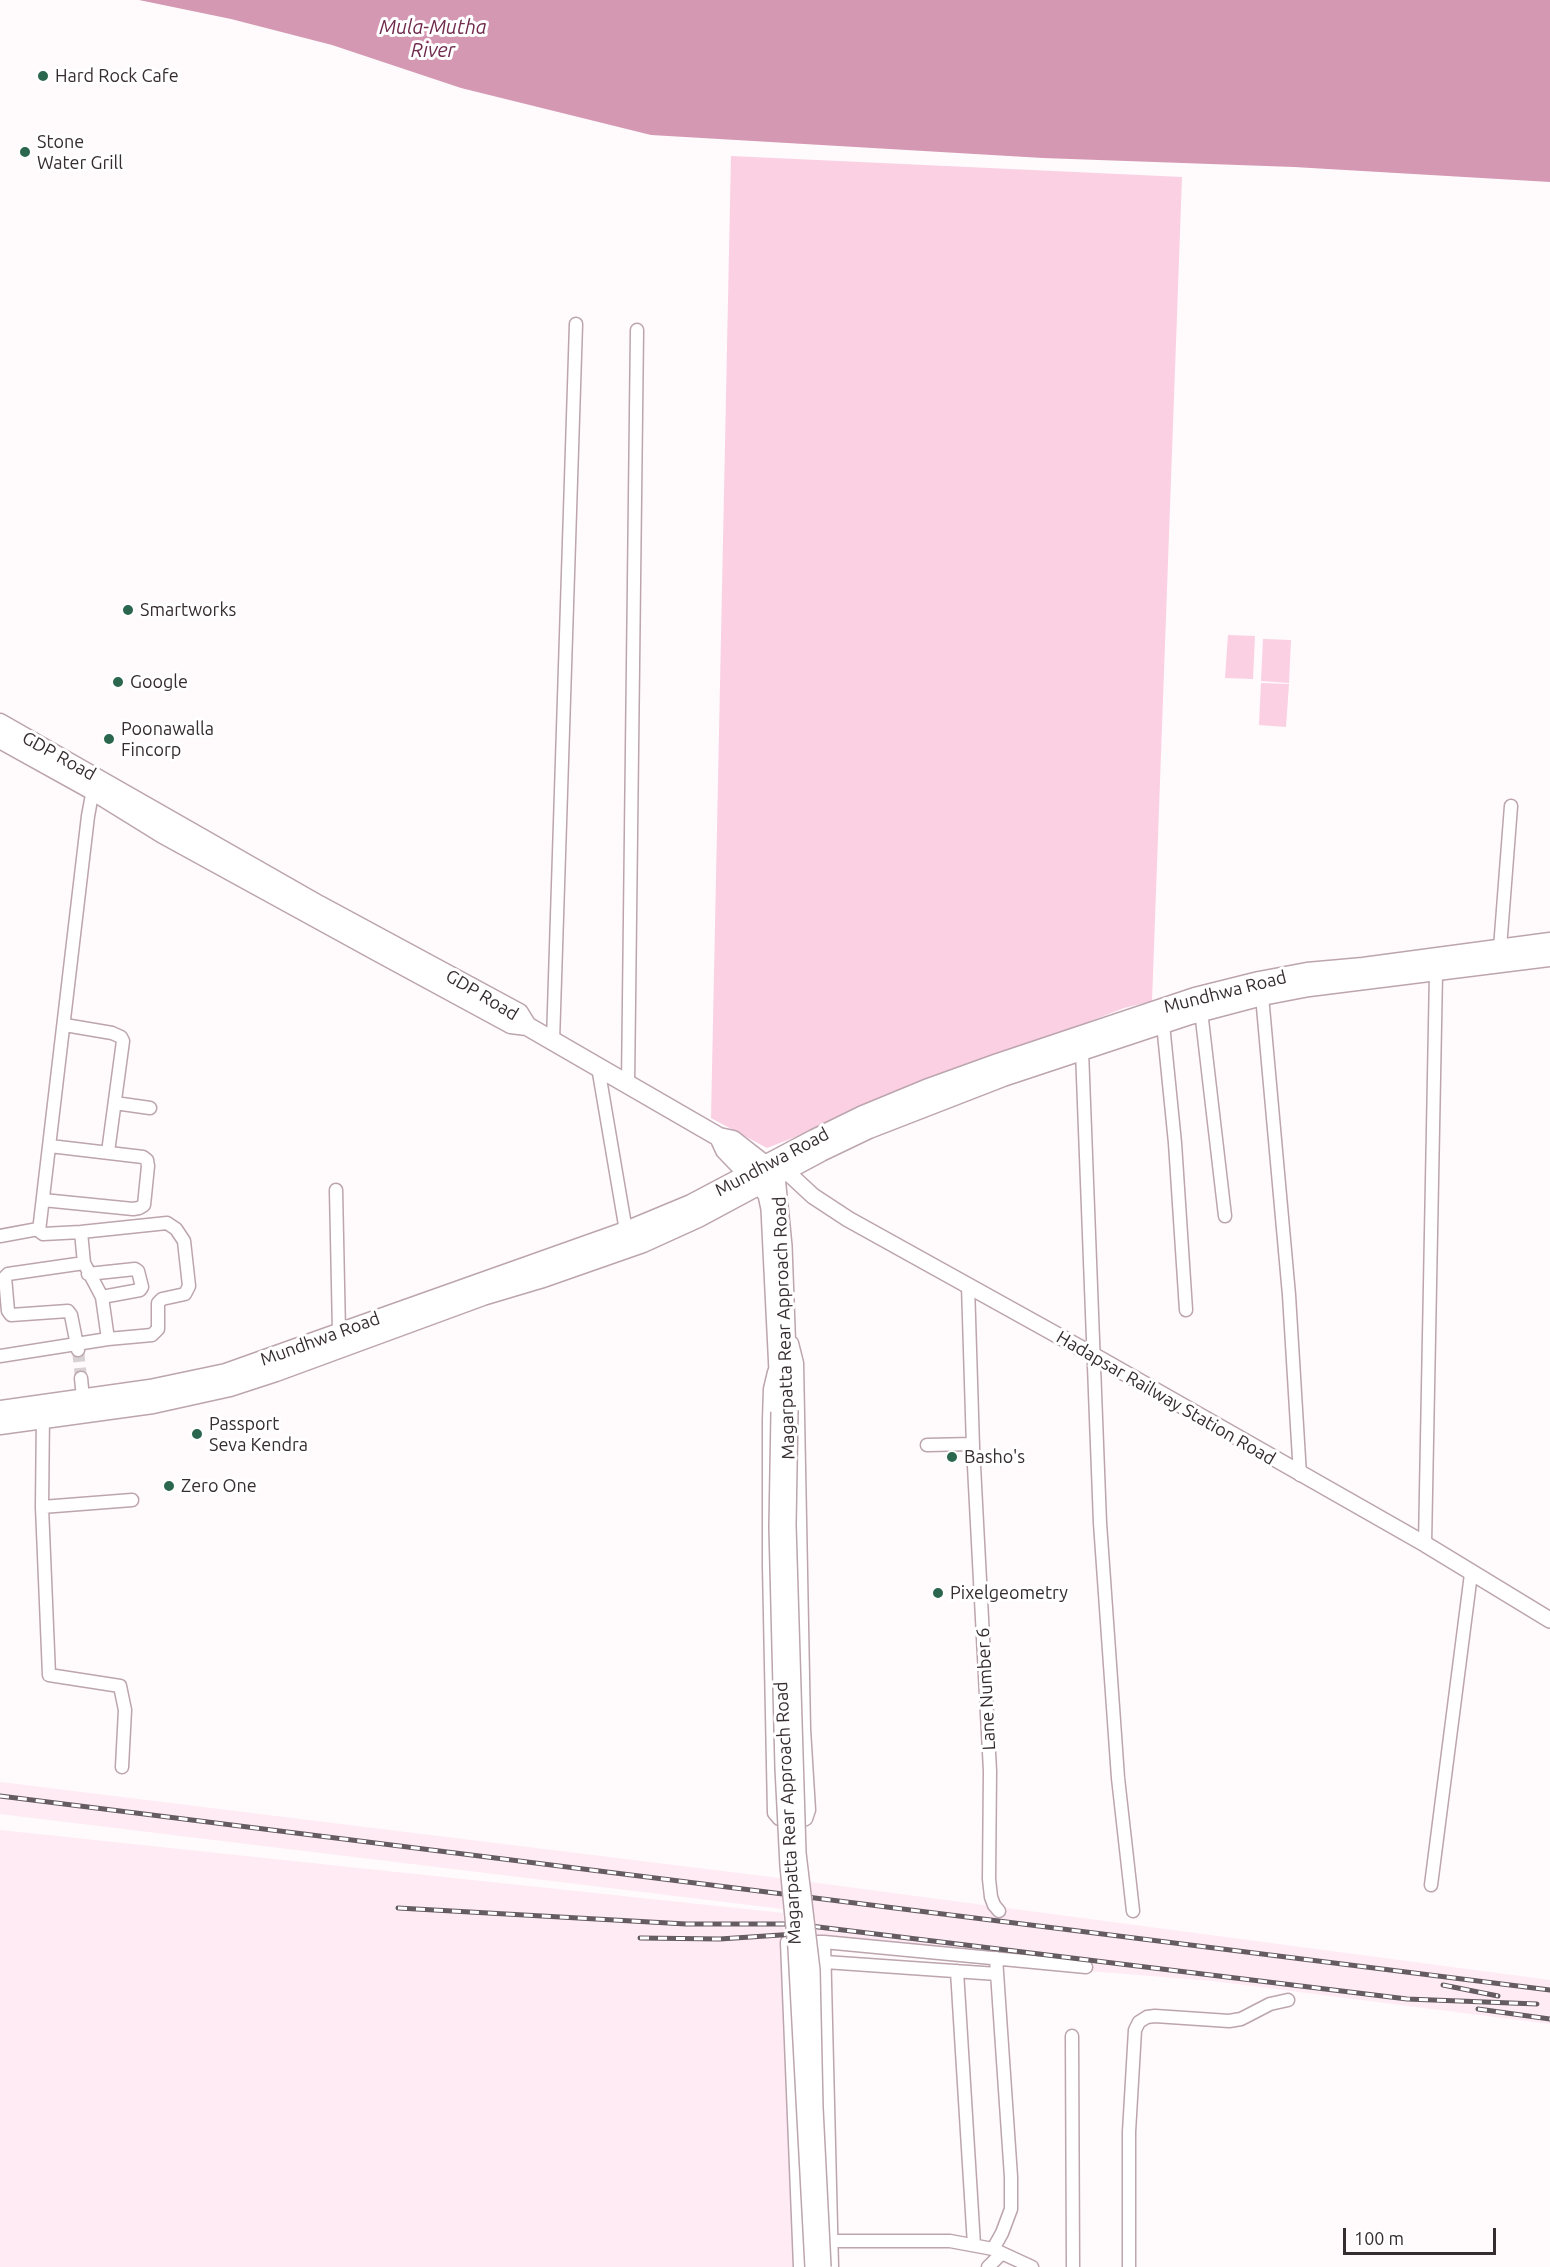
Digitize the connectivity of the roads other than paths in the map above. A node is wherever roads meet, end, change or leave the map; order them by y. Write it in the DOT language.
graph roads {
  1 [pos="576,324"];
  2 [pos="637,330"];
  3 [pos="0,723"];
  4 [pos="0,739"];
  5 [pos="94,784"];
  6 [pos="1511,806"];
  7 [pos="1550,942"];
  8 [pos="1500,948"];
  9 [pos="1550,957"];
  10 [pos="1436,973"];
  11 [pos="1262,996"];
  12 [pos="1192,1009"];
  13 [pos="1163,1024"];
  14 [pos="64,1025"];
  15 [pos="553,1041"];
  16 [pos="1082,1051"];
  17 [pos="598,1067"];
  18 [pos="628,1085"];
  19 [pos="116,1103"];
  20 [pos="150,1108"];
  21 [pos="719,1137"];
  22 [pos="50,1146"];
  23 [pos="108,1152"];
  24 [pos="776,1171"];
  25 [pos="754,1179"];
  26 [pos="336,1190"];
  27 [pos="43,1200"];
  28 [pos="1225,1216"];
  29 [pos="38,1229"];
  30 [pos="626,1231"];
  31 [pos="81,1232"];
  32 [pos="0,1236"];
  33 [pos="86,1268"];
  34 [pos="537,1272"];
  35 [pos="968,1285"];
  36 [pos="102,1297"];
  37 [pos="1186,1310"];
  38 [pos="4,1312"];
  39 [pos="787,1330"];
  40 [pos="339,1332"];
  41 [pos="108,1339"];
  42 [pos="77,1347"];
  43 [pos="1093,1355"];
  44 [pos="0,1356"];
  45 [pos="776,1361"];
  46 [pos="81,1378"];
  47 [pos="228,1380"];
  48 [pos="82,1398"];
  49 [pos="0,1410"];
  50 [pos="785,1411"];
  51 [pos="43,1412"];
  52 [pos="0,1425"];
  53 [pos="973,1444"];
  54 [pos="927,1445"];
  55 [pos="1300,1474"];
  56 [pos="132,1500"];
  57 [pos="42,1507"];
  58 [pos="1425,1544"];
  59 [pos="1471,1574"];
  60 [pos="1550,1620"];
  61 [pos="122,1767"];
  62 [pos="1431,1885"];
  63 [pos="999,1911"];
  64 [pos="1133,1911"];
  65 [pos="824,1942"];
  66 [pos="996,1958"];
  67 [pos="825,1962"];
  68 [pos="1086,1967"];
  69 [pos="957,1971"];
  70 [pos="997,1974"];
  71 [pos="1288,2000"];
  72 [pos="1072,2036"];
  73 [pos="831,2241"];
  74 [pos="974,2246"];
  75 [pos="997,2251"];
  76 [pos="801,2267"];
  77 [pos="813,2267"];
  78 [pos="824,2267"];
  79 [pos="832,2267"];
  80 [pos="988,2267"];
  81 [pos="1032,2267"];
  82 [pos="1073,2267"];
  83 [pos="1129,2267"];
  1 -- 15 [label="street"];
  2 -- 18 [label="street"];
  3 -- 5 [label="main road, GDP Road"];
  4 -- 5 [label="main road"];
  5 -- 14 [label="street"];
  5 -- 15 [label="main road, GDP Road"];
  6 -- 8 [label="street"];
  7 -- 8 [label="main road, Mundhwa Road"];
  8 -- 12 [label="main road, Mundhwa Road"];
  9 -- 10 [label="main road, Mundhwa Road"];
  10 -- 11 [label="main road, Mundhwa Road"];
  10 -- 58 [label="street"];
  11 -- 12 [label="main road, Mundhwa Road"];
  11 -- 55 [label="street"];
  12 -- 13 [label="main road, Mundhwa Road"];
  12 -- 24 [label="main road, Mundhwa Road"];
  12 -- 28 [label="street"];
  13 -- 16 [label="main road, Mundhwa Road"];
  13 -- 37 [label="street"];
  14 -- 19 [label="street"];
  14 -- 22 [label="street"];
  15 -- 17 [label="main road, GDP Road"];
  16 -- 24 [label="main road, Mundhwa Road"];
  16 -- 43 [label="street"];
  17 -- 18 [label="main road, GDP Road"];
  17 -- 30 [label="street"];
  18 -- 21 [label="main road, GDP Road"];
  19 -- 20 [label="street"];
  19 -- 23 [label="street"];
  21 -- 24 [label="main road"];
  21 -- 25 [label="main road, Magarpatta Rear Approach Road"];
  22 -- 23 [label="street"];
  22 -- 27 [label="street"];
  23 -- 27 [label="street"];
  24 -- 25 [label="main road, Mundhwa Road"];
  24 -- 35 [label="street, Hadapsar Railway Station Road"];
  24 -- 39 [label="street, Magarpatta Rear Approach Road"];
  25 -- 30 [label="main road, Mundhwa Road"];
  25 -- 34 [label="main road, Mundhwa Road"];
  25 -- 45 [label="street, Magarpatta Rear Approach Road"];
  26 -- 40 [label="street"];
  27 -- 29 [label="street"];
  29 -- 31 [label="street"];
  29 -- 32 [label="street"];
  30 -- 34 [label="main road, Mundhwa Road"];
  31 -- 33 [label="street"];
  31 -- 41 [label="street"];
  33 -- 36 [label="street"];
  33 -- 36 [label="street"];
  33 -- 38 [label="street"];
  34 -- 40 [label="main road, Mundhwa Road"];
  34 -- 47 [label="main road, Mundhwa Road"];
  35 -- 43 [label="street, Hadapsar Railway Station Road"];
  35 -- 53 [label="street, Lane Number 6"];
  36 -- 41 [label="street"];
  38 -- 42 [label="street"];
  39 -- 45 [label="street"];
  39 -- 50 [label="street, Magarpatta Rear Approach Road"];
  40 -- 47 [label="main road, Mundhwa Road"];
  41 -- 42 [label="street"];
  42 -- 44 [label="street"];
  43 -- 55 [label="street, Hadapsar Railway Station Road"];
  43 -- 64 [label="street"];
  45 -- 50 [label="street, Magarpatta Rear Approach Road"];
  46 -- 48 [label="street"];
  47 -- 48 [label="main road, Mundhwa Road"];
  47 -- 51 [label="main road, Mundhwa Road"];
  48 -- 51 [label="main road, Mundhwa Road"];
  49 -- 51 [label="main road, Mundhwa Road"];
  50 -- 77 [label="street, Magarpatta Rear Approach Road, bridge"];
  50 -- 78 [label="street, Magarpatta Rear Approach Road, bridge"];
  51 -- 52 [label="main road, Mundhwa Road"];
  51 -- 57 [label="street"];
  53 -- 54 [label="street"];
  53 -- 63 [label="street, Lane Number 6"];
  55 -- 58 [label="street, Hadapsar Railway Station Road"];
  56 -- 57 [label="street"];
  57 -- 61 [label="street"];
  58 -- 59 [label="street, Hadapsar Railway Station Road"];
  59 -- 60 [label="street, Hadapsar Railway Station Road"];
  59 -- 62 [label="street"];
  65 -- 66 [label="street"];
  65 -- 67 [label="street"];
  65 -- 76 [label="street"];
  66 -- 68 [label="street"];
  66 -- 70 [label="street"];
  67 -- 69 [label="street"];
  67 -- 73 [label="street"];
  69 -- 70 [label="street"];
  69 -- 74 [label="street"];
  70 -- 75 [label="street"];
  71 -- 83 [label="street"];
  72 -- 82 [label="street"];
  73 -- 74 [label="street"];
  73 -- 79 [label="street"];
  74 -- 75 [label="street"];
  75 -- 80 [label="street"];
  75 -- 81 [label="street"];
}
